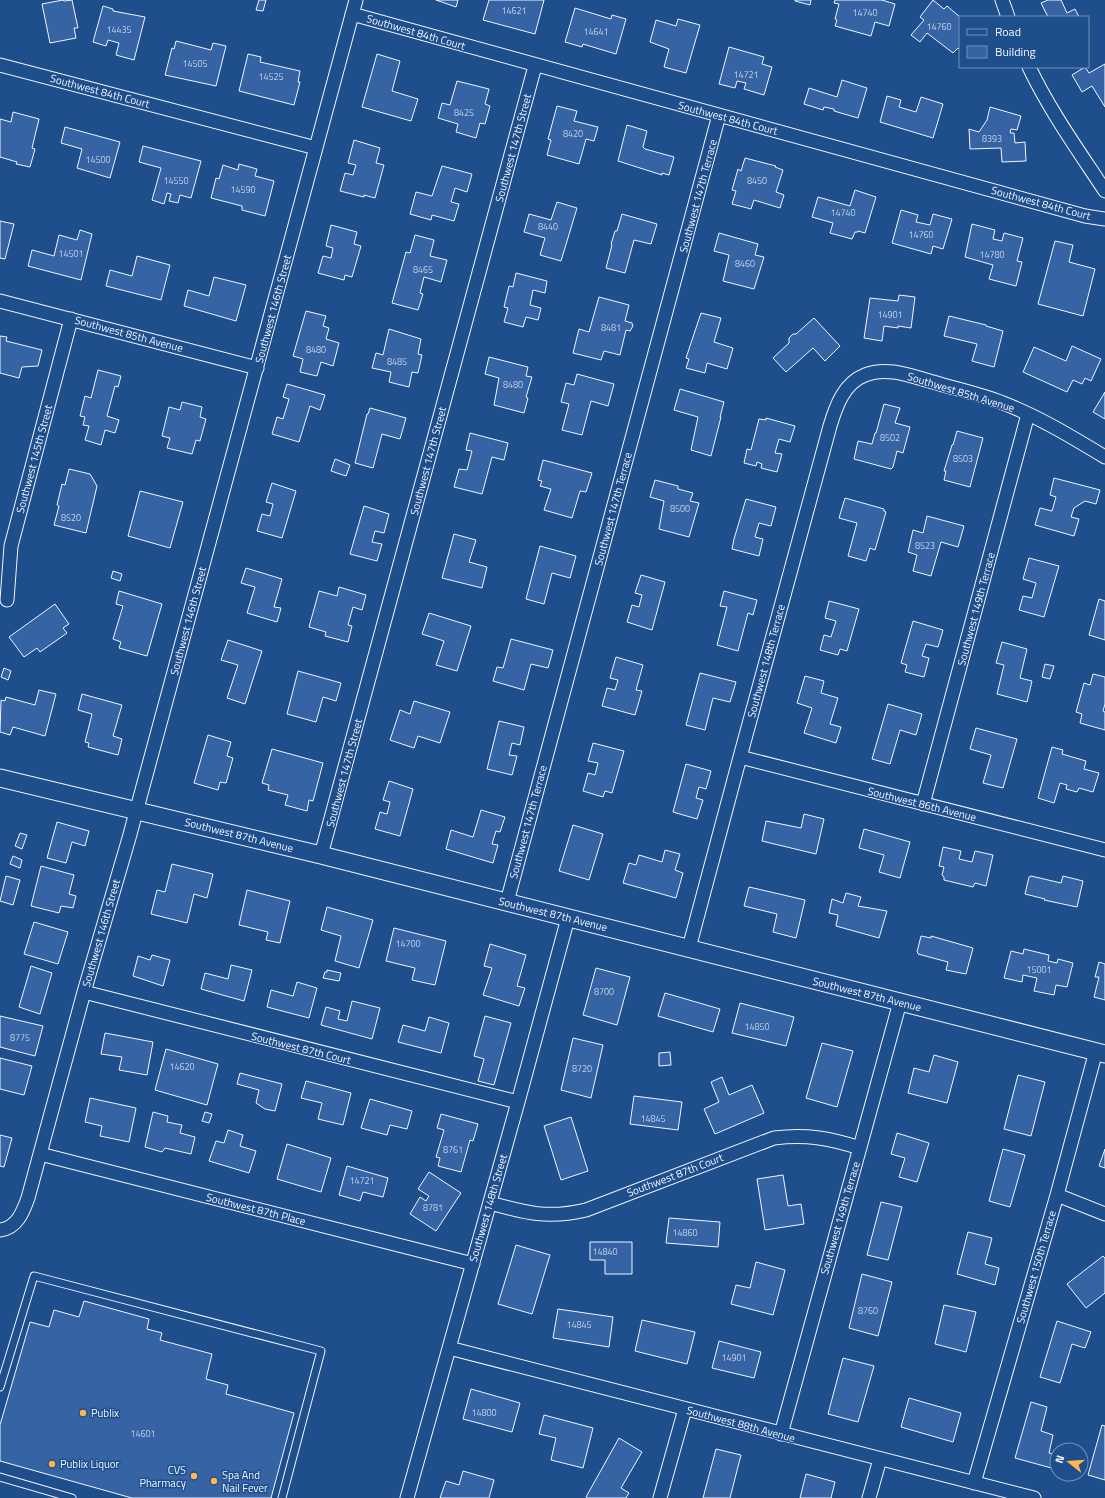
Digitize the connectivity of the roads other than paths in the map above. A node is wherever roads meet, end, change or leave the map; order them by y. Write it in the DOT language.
graph roads {
  1 [pos="356,0"];
  2 [pos="1002,0"];
  3 [pos="352,14"];
  4 [pos="1008,16"];
  5 [pos="0,65"];
  6 [pos="535,66"];
  7 [pos="1030,68"];
  8 [pos="719,116"];
  9 [pos="316,148"];
  10 [pos="1105,191"];
  11 [pos="1105,219"];
  12 [pos="0,301"];
  13 [pos="71,319"];
  14 [pos="257,368"];
  15 [pos="855,380"];
  16 [pos="1028,414"];
  17 [pos="1105,457"];
  18 [pos="7,600"];
  19 [pos="740,757"];
  20 [pos="0,778"];
  21 [pos="923,804"];
  22 [pos="136,810"];
  23 [pos="1105,850"];
  24 [pos="321,856"];
  25 [pos="506,902"];
  26 [pos="568,918"];
  27 [pos="689,948"];
  28 [pos="84,992"];
  29 [pos="900,1002"];
  30 [pos="1100,1053"];
  31 [pos="518,1102"];
  32 [pos="860,1148"];
  33 [pos="40,1154"];
  34 [pos="1057,1195"];
  35 [pos="490,1203"];
  36 [pos="1105,1214"];
  37 [pos="0,1230"];
  38 [pos="472,1264"];
  39 [pos="449,1348"];
  40 [pos="0,1387"];
  41 [pos="685,1409"];
  42 [pos="781,1434"];
  43 [pos="880,1459"];
  44 [pos="0,1477"];
  45 [pos="974,1483"];
  46 [pos="43,1494"];
  47 [pos="72,1498"];
  48 [pos="282,1498"];
  49 [pos="406,1498"];
  50 [pos="660,1498"];
  51 [pos="869,1498"];
  52 [pos="1034,1498"];
  1 -- 3 [label="street, Southwest 146th Street"];
  2 -- 4 [label="street"];
  3 -- 6 [label="street, Southwest 84th Court"];
  3 -- 9 [label="street, Southwest 146th Street"];
  5 -- 9 [label="street, Southwest 84th Court"];
  6 -- 8 [label="street, Southwest 84th Court"];
  6 -- 24 [label="street, Southwest 147th Street"];
  7 -- 10 [label="street"];
  8 -- 11 [label="street, Southwest 84th Court"];
  8 -- 25 [label="street, Southwest 147th Terrace"];
  9 -- 14 [label="street, Southwest 146th Street"];
  12 -- 13 [label="street, Southwest 85th Avenue"];
  13 -- 14 [label="street, Southwest 85th Avenue"];
  13 -- 18 [label="street, Southwest 145th Street"];
  14 -- 22 [label="street, Southwest 146th Street"];
  15 -- 16 [label="street, Southwest 85th Avenue"];
  15 -- 19 [label="street, Southwest 148th Terrace"];
  16 -- 17 [label="street, Southwest 85th Avenue"];
  16 -- 21 [label="street, Southwest 149th Terrace"];
  19 -- 21 [label="street, Southwest 86th Avenue"];
  19 -- 27 [label="street, Southwest 148th Terrace"];
  20 -- 22 [label="street, Southwest 87th Avenue"];
  21 -- 23 [label="street, Southwest 86th Avenue"];
  22 -- 24 [label="street, Southwest 87th Avenue"];
  22 -- 28 [label="street, Southwest 146th Street"];
  24 -- 25 [label="street, Southwest 87th Avenue"];
  25 -- 26 [label="street, Southwest 87th Avenue"];
  26 -- 27 [label="street, Southwest 87th Avenue"];
  26 -- 31 [label="street, Southwest 148th Street"];
  27 -- 29 [label="street, Southwest 87th Avenue"];
  28 -- 31 [label="street, Southwest 87th Court"];
  28 -- 33 [label="street, Southwest 146th Street"];
  29 -- 30 [label="street, Southwest 87th Avenue"];
  29 -- 32 [label="street, Southwest 149th Terrace"];
  30 -- 34 [label="street, Southwest 150th Terrace"];
  31 -- 35 [label="street, Southwest 148th Street"];
  32 -- 35 [label="street, Southwest 87th Court"];
  32 -- 42 [label="street, Southwest 149th Terrace"];
  33 -- 37 [label="street, Southwest 146th Street"];
  33 -- 38 [label="street, Southwest 87th Place"];
  34 -- 36 [label="street"];
  34 -- 45 [label="street, Southwest 150th Terrace"];
  35 -- 38 [label="street, Southwest 148th Street"];
  38 -- 39 [label="street, Southwest 148th Street"];
  39 -- 41 [label="street, Southwest 88th Avenue"];
  39 -- 49 [label="street, Southwest 148th Street"];
  40 -- 48 [label="lane"];
  41 -- 42 [label="street, Southwest 88th Avenue"];
  41 -- 50 [label="street"];
  42 -- 43 [label="street, Southwest 88th Avenue"];
  43 -- 45 [label="street, Southwest 88th Avenue"];
  43 -- 51 [label="street"];
  44 -- 46 [label="lane"];
  45 -- 52 [label="street, Southwest 88th Avenue"];
  46 -- 47 [label="lane"];
}
